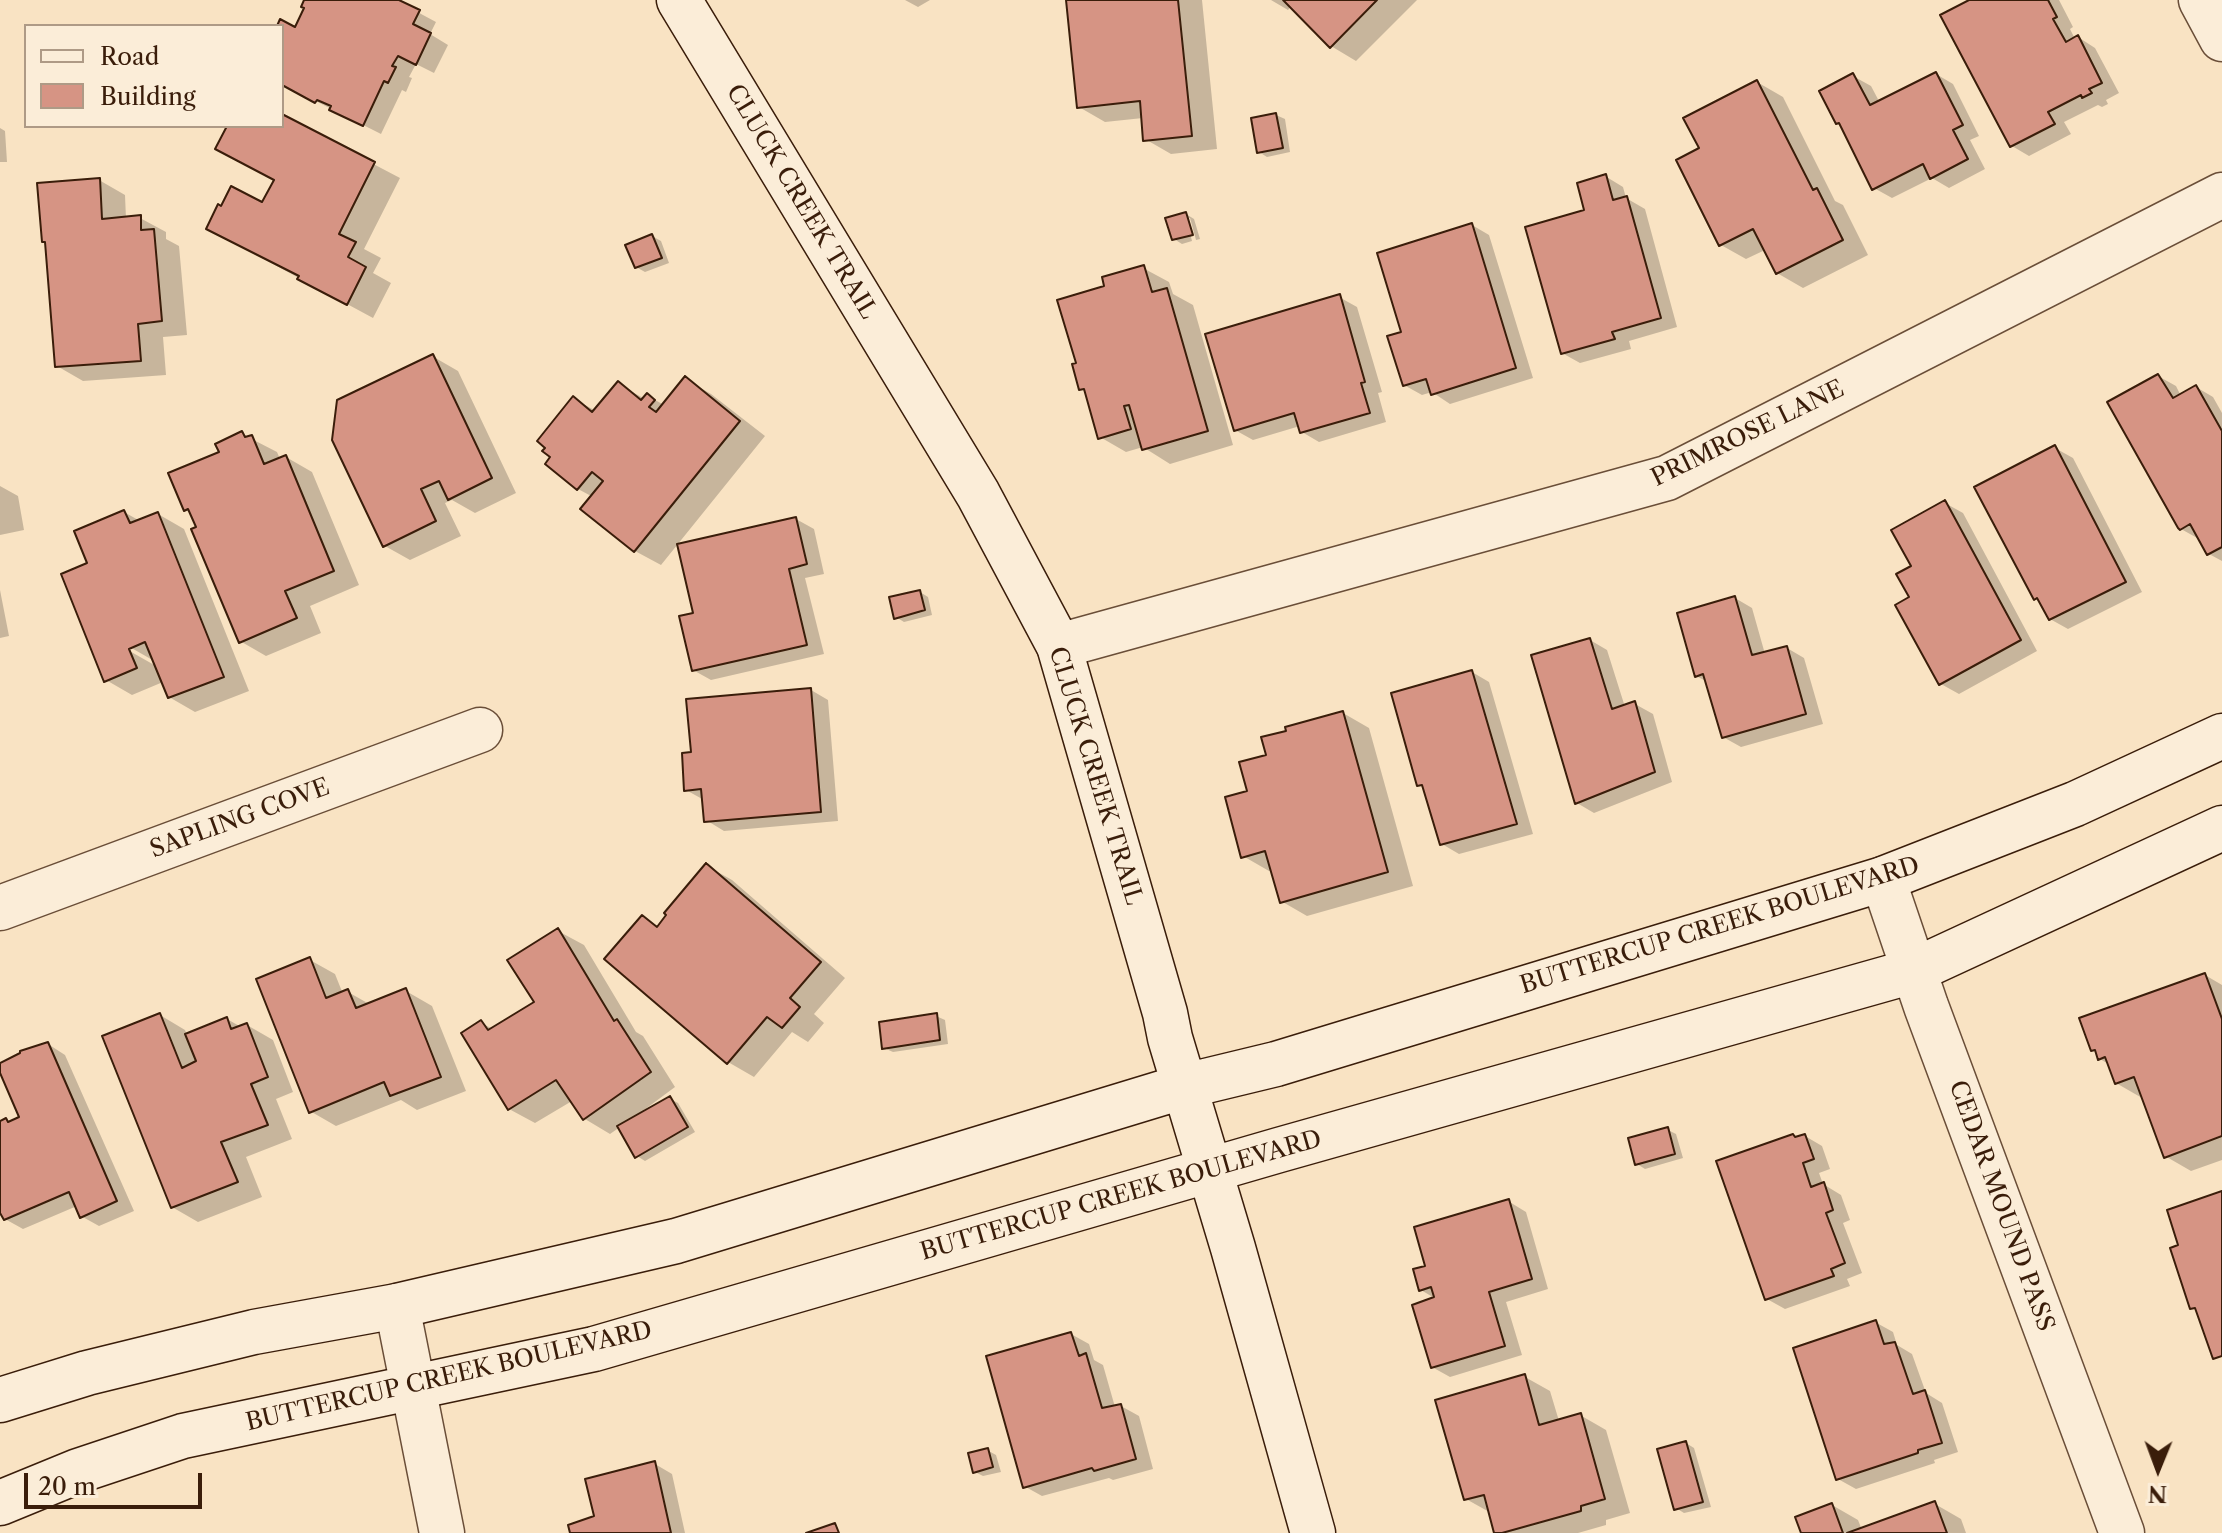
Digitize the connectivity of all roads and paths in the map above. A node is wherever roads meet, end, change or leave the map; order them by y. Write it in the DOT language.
graph roads {
  1 [pos="679,0"];
  2 [pos="2201,0"];
  3 [pos="2222,39"];
  4 [pos="2222,195"];
  5 [pos="1059,646"];
  6 [pos="480,730"];
  7 [pos="2222,736"];
  8 [pos="2222,828"];
  9 [pos="1883,879"];
  10 [pos="0,908"];
  11 [pos="1913,971"];
  12 [pos="1185,1086"];
  13 [pos="1210,1170"];
  14 [pos="397,1306"];
  15 [pos="412,1387"];
  16 [pos="0,1400"];
  17 [pos="0,1503"];
  18 [pos="442,1533"];
  19 [pos="1313,1533"];
  20 [pos="2122,1533"];
  1 -- 5 [label="street, CLUCK CREEK TRAIL"];
  2 -- 3 [label="street"];
  4 -- 5 [label="street, PRIMROSE LANE"];
  5 -- 12 [label="street, CLUCK CREEK TRAIL"];
  6 -- 10 [label="street, SAPLING COVE"];
  7 -- 9 [label="street, BUTTERCUP CREEK BOULEVARD"];
  8 -- 11 [label="street, BUTTERCUP CREEK BOULEVARD"];
  9 -- 11 [label="street, CEDAR MOUND PASS"];
  9 -- 12 [label="street, BUTTERCUP CREEK BOULEVARD"];
  11 -- 13 [label="street, BUTTERCUP CREEK BOULEVARD"];
  11 -- 20 [label="street, CEDAR MOUND PASS"];
  12 -- 13 [label="street, CLUCK CREEK TRAIL"];
  12 -- 14 [label="street, BUTTERCUP CREEK BOULEVARD"];
  13 -- 15 [label="street, BUTTERCUP CREEK BOULEVARD"];
  13 -- 19 [label="street, CLUCK CREEK TRAIL"];
  14 -- 15 [label="street"];
  14 -- 16 [label="street, BUTTERCUP CREEK BOULEVARD"];
  15 -- 17 [label="street, BUTTERCUP CREEK BOULEVARD"];
  15 -- 18 [label="street"];
}
